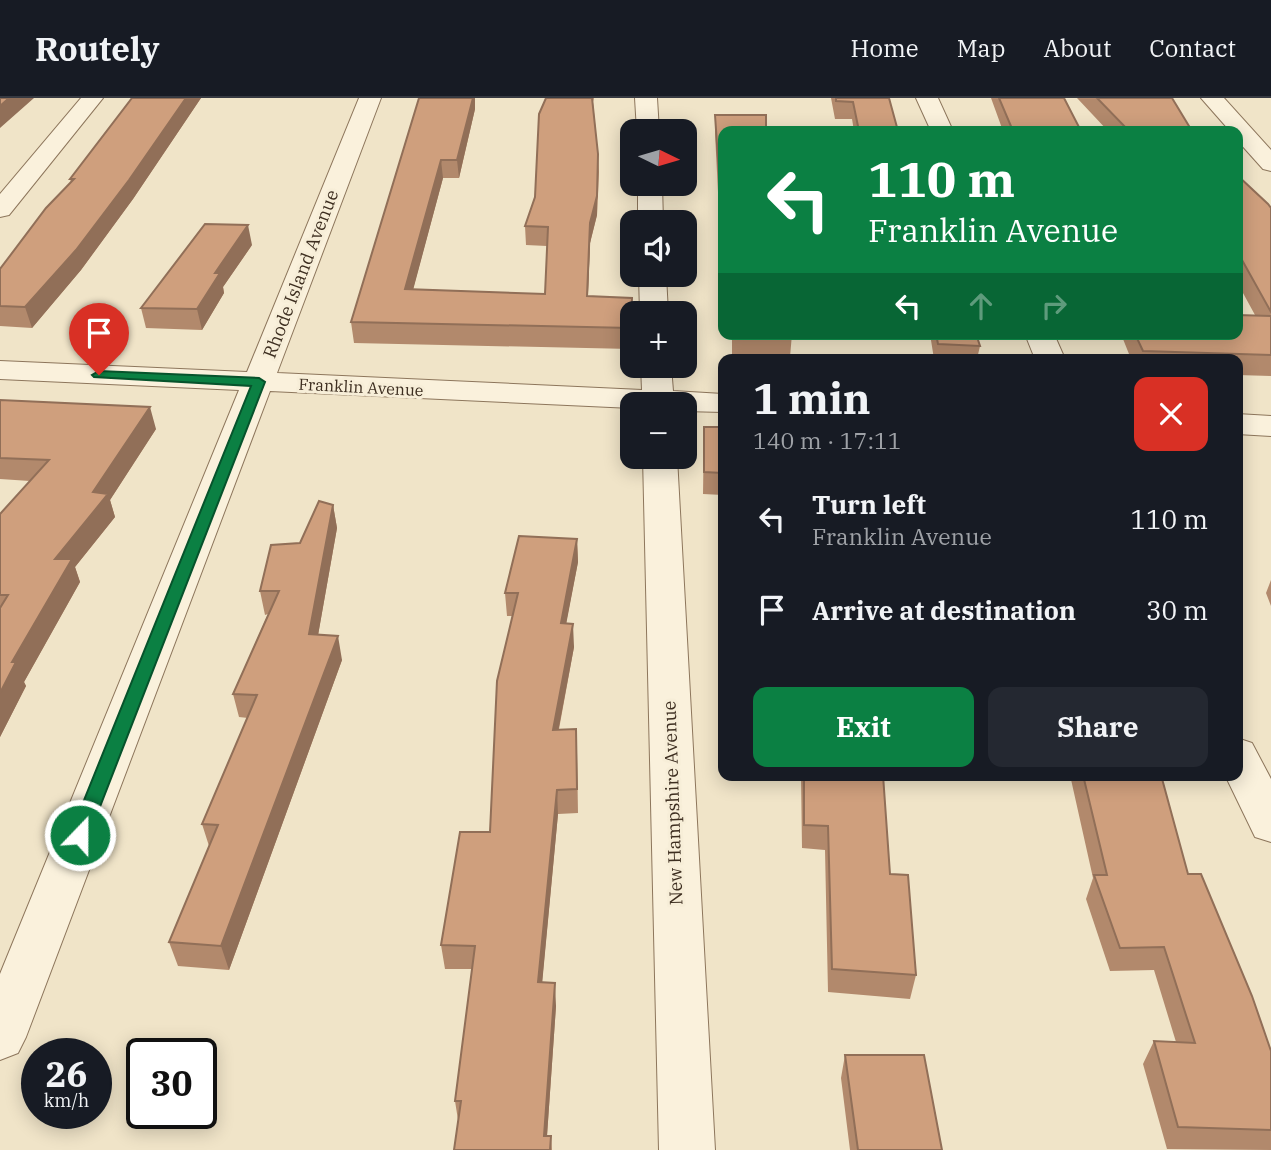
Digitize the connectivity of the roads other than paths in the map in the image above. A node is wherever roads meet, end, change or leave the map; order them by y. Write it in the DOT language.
graph roads {
  1 [pos="92,98"];
  2 [pos="370,98"];
  3 [pos="646,98"];
  4 [pos="927,98"];
  5 [pos="1212,98"];
  6 [pos="647,119"];
  7 [pos="940,126"];
  8 [pos="1237,126"];
  9 [pos="1243,133"];
  10 [pos="1271,164"];
  11 [pos="0,210"];
  12 [pos="0,370"];
  13 [pos="259,382"];
  14 [pos="620,400"];
  15 [pos="697,403"];
  16 [pos="718,403"];
  17 [pos="1243,424"];
  18 [pos="1271,426"];
  19 [pos="660,469"];
  20 [pos="1243,767"];
  21 [pos="1271,825"];
  22 [pos="0,1037"];
  23 [pos="687,1150"];
  1 -- 11 [label="street"];
  2 -- 13 [label="street, Rhode Island Avenue"];
  3 -- 6 [label="street"];
  4 -- 7 [label="street"];
  5 -- 8 [label="street"];
  9 -- 10 [label="street"];
  12 -- 13 [label="street, Franklin Avenue"];
  13 -- 14 [label="street, Franklin Avenue"];
  13 -- 22 [label="street, Rhode Island Avenue"];
  15 -- 16 [label="street, Franklin Avenue"];
  17 -- 18 [label="street"];
  19 -- 23 [label="street, New Hampshire Avenue"];
  20 -- 21 [label="street"];
}
